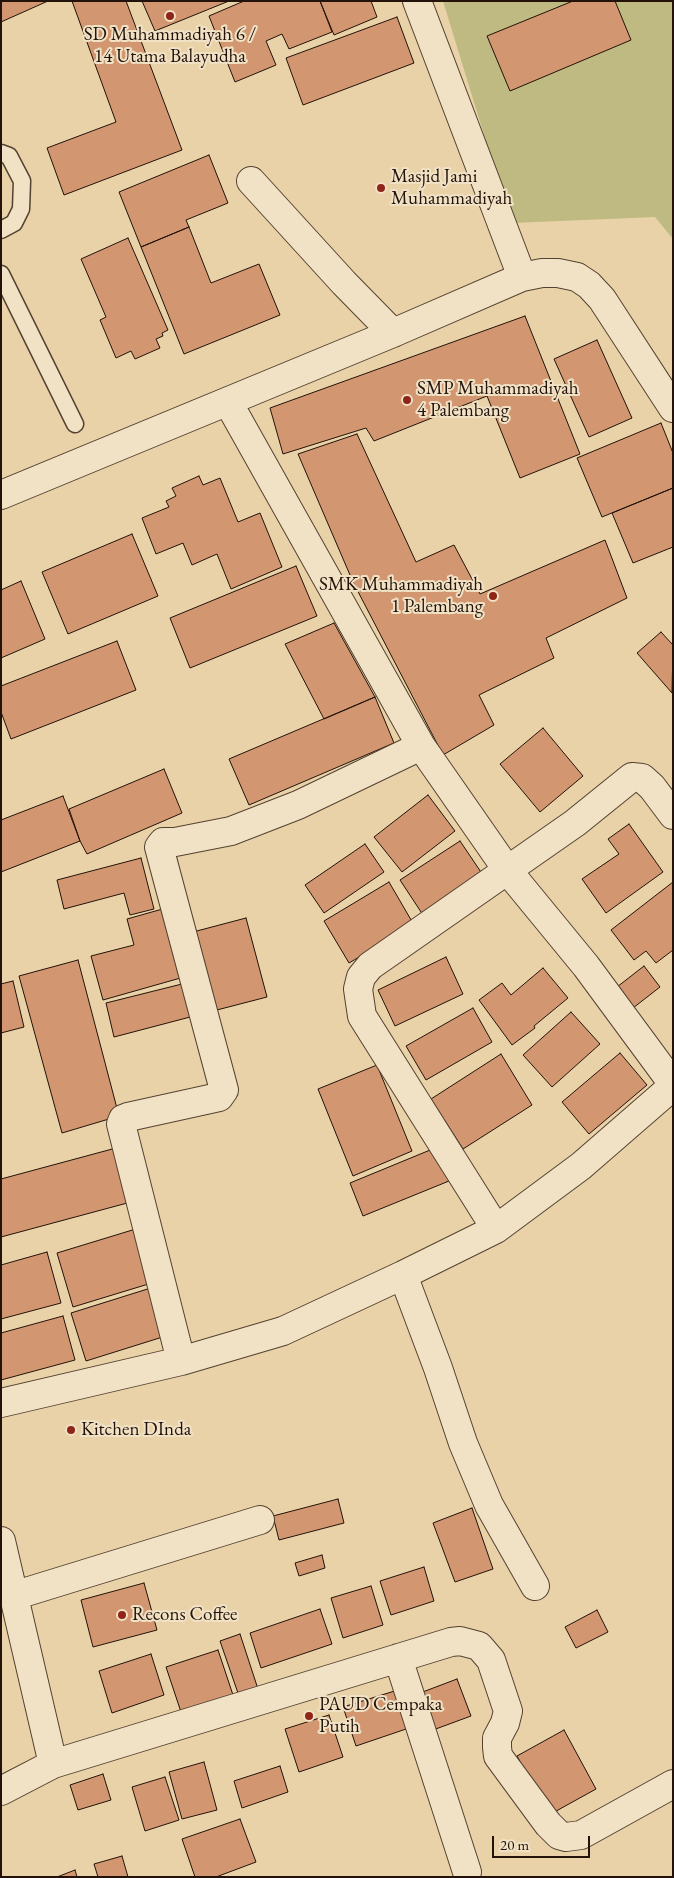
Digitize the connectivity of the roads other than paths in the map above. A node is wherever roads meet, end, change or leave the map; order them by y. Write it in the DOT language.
graph roads {
  1 [pos="417,1"];
  2 [pos="1,153"];
  3 [pos="251,181"];
  4 [pos="1,230"];
  5 [pos="1,274"];
  6 [pos="522,277"];
  7 [pos="393,333"];
  8 [pos="228,402"];
  9 [pos="673,408"];
  10 [pos="75,424"];
  11 [pos="1,495"];
  12 [pos="421,746"];
  13 [pos="673,815"];
  14 [pos="508,871"];
  15 [pos="673,1085"];
  16 [pos="496,1229"];
  17 [pos="403,1275"];
  18 [pos="181,1361"];
  19 [pos="1,1402"];
  20 [pos="260,1520"];
  21 [pos="1,1541"];
  22 [pos="535,1586"];
  23 [pos="13,1596"];
  24 [pos="398,1658"];
  25 [pos="53,1764"];
  26 [pos="673,1784"];
  27 [pos="1,1791"];
  28 [pos="467,1872"];
  1 -- 6 [label="street"];
  2 -- 4 [label="lane"];
  3 -- 7 [label="street"];
  5 -- 10 [label="lane"];
  6 -- 7 [label="street"];
  6 -- 9 [label="street"];
  7 -- 8 [label="street"];
  8 -- 11 [label="street"];
  8 -- 12 [label="street"];
  12 -- 14 [label="street"];
  12 -- 18 [label="street"];
  13 -- 14 [label="street"];
  14 -- 15 [label="street"];
  14 -- 16 [label="street"];
  15 -- 16 [label="street"];
  16 -- 17 [label="street"];
  17 -- 18 [label="street"];
  17 -- 22 [label="street"];
  18 -- 19 [label="street"];
  20 -- 23 [label="street"];
  21 -- 23 [label="street"];
  23 -- 25 [label="street"];
  24 -- 25 [label="street"];
  24 -- 26 [label="street"];
  24 -- 28 [label="street"];
  25 -- 27 [label="street"];
}
